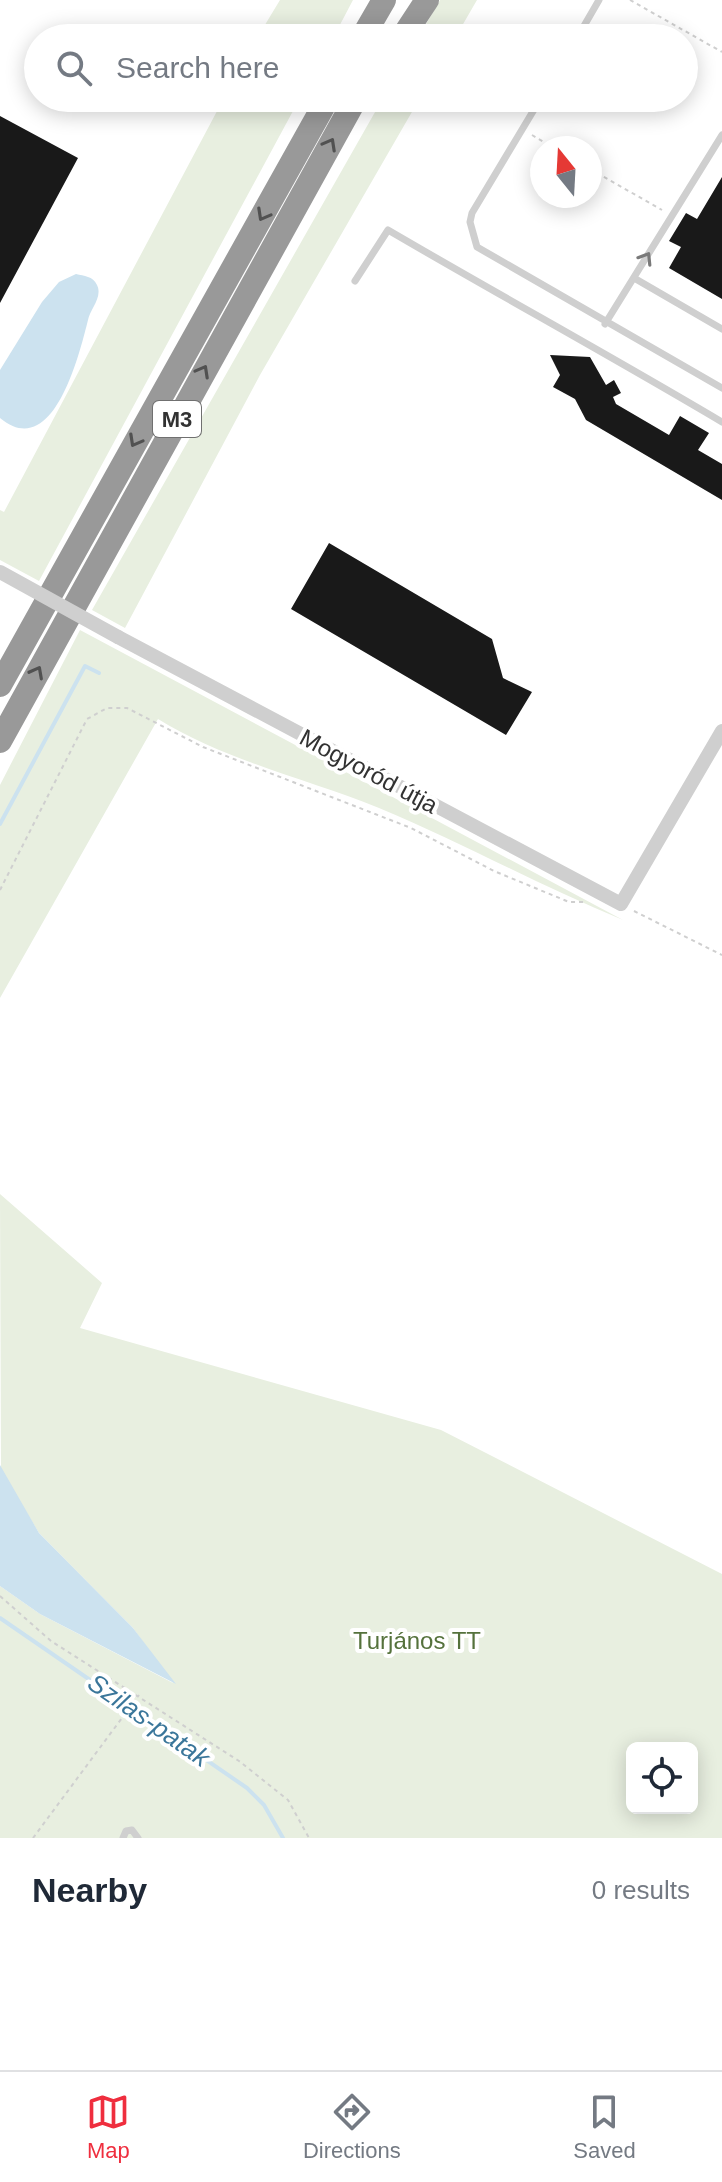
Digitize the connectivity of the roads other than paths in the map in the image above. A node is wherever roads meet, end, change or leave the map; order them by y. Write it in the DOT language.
graph roads {
  1 [pos="369,0"];
  2 [pos="384,0"];
  3 [pos="412,0"];
  4 [pos="427,0"];
  5 [pos="599,0"];
  6 [pos="363,24"];
  7 [pos="369,24"];
  8 [pos="399,24"];
  9 [pos="411,24"];
  10 [pos="585,24"];
  11 [pos="320,112"];
  12 [pos="348,112"];
  13 [pos="533,112"];
  14 [pos="722,135"];
  15 [pos="634,278"];
  16 [pos="355,281"];
  17 [pos="605,324"];
  18 [pos="722,329"];
  19 [pos="722,388"];
  20 [pos="722,422"];
  21 [pos="0,572"];
  22 [pos="0,685"];
  23 [pos="722,731"];
  24 [pos="0,741"];
  25 [pos="123,1838"];
  26 [pos="138,1838"];
  1 -- 6 [label="highway"];
  2 -- 7 [label="highway"];
  3 -- 8 [label="highway"];
  4 -- 9 [label="highway"];
  5 -- 10 [label="lane"];
  11 -- 22 [label="highway, M3, one-way"];
  24 -- 12 [label="highway, M3, one-way"];
  13 -- 17 [label="lane"];
  15 -- 14 [label="lane, one-way"];
  15 -- 17 [label="lane"];
  15 -- 18 [label="lane"];
  16 -- 20 [label="lane"];
  17 -- 19 [label="lane"];
  21 -- 23 [label="street, Mogyoród útja, bridge"];
  25 -- 26 [label="lane"];
}
